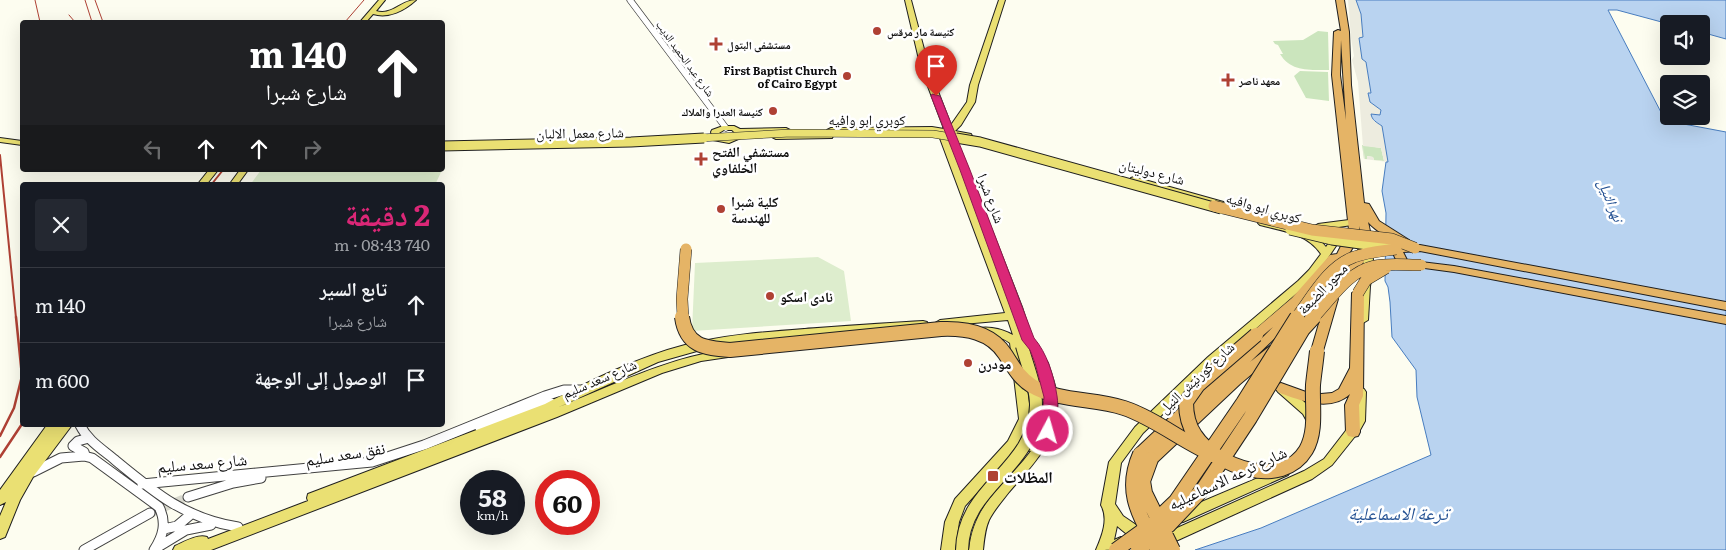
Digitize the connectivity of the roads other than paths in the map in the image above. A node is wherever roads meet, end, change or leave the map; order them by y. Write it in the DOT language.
graph roads {
  1 [pos="375,0"];
  2 [pos="382,0"];
  3 [pos="413,0"];
  4 [pos="417,0"];
  5 [pos="630,0"];
  6 [pos="902,0"];
  7 [pos="908,0"];
  8 [pos="1002,0"];
  9 [pos="1335,0"];
  10 [pos="1340,0"];
  11 [pos="372,11"];
  12 [pos="386,18"];
  13 [pos="359,20"];
  14 [pos="365,20"];
  15 [pos="1346,64"];
  16 [pos="1342,80"];
  17 [pos="958,123"];
  18 [pos="726,128"];
  19 [pos="945,133"];
  20 [pos="738,134"];
  21 [pos="716,138"];
  22 [pos="980,139"];
  23 [pos="0,141"];
  24 [pos="954,142"];
  25 [pos="20,144"];
  26 [pos="445,146"];
  27 [pos="445,146"];
  28 [pos="212,172"];
  29 [pos="1116,176"];
  30 [pos="204,182"];
  31 [pos="968,190"];
  32 [pos="973,203"];
  33 [pos="1352,224"];
  34 [pos="684,245"];
  35 [pos="1366,246"];
  36 [pos="1396,248"];
  37 [pos="1420,248"];
  38 [pos="1325,253"];
  39 [pos="1403,264"];
  40 [pos="1332,299"];
  41 [pos="1726,306"];
  42 [pos="1011,316"];
  43 [pos="1726,320"];
  44 [pos="776,336"];
  45 [pos="1009,336"];
  46 [pos="1025,343"];
  47 [pos="780,348"];
  48 [pos="1018,360"];
  49 [pos="1357,363"];
  50 [pos="1248,371"];
  51 [pos="603,388"];
  52 [pos="1281,388"];
  53 [pos="582,390"];
  54 [pos="563,405"];
  55 [pos="53,427"];
  56 [pos="64,427"];
  57 [pos="81,427"];
  58 [pos="1353,432"];
  59 [pos="89,438"];
  60 [pos="1013,444"];
  61 [pos="85,455"];
  62 [pos="1145,457"];
  63 [pos="1218,457"];
  64 [pos="29,474"];
  65 [pos="142,484"];
  66 [pos="188,497"];
  67 [pos="0,500"];
  68 [pos="1111,512"];
  69 [pos="150,514"];
  70 [pos="190,515"];
  71 [pos="216,524"];
  72 [pos="238,527"];
  73 [pos="164,529"];
  74 [pos="0,533"];
  75 [pos="1140,534"];
  76 [pos="223,539"];
  77 [pos="1156,547"];
  78 [pos="84,550"];
  79 [pos="154,550"];
  80 [pos="180,550"];
  81 [pos="196,550"];
  82 [pos="214,550"];
  83 [pos="948,550"];
  84 [pos="962,550"];
  85 [pos="976,550"];
  86 [pos="1104,550"];
  87 [pos="1116,550"];
  88 [pos="1139,550"];
  89 [pos="1173,550"];
  1 -- 13 [label="main road"];
  2 -- 11 [label="main road"];
  3 -- 12 [label="main road"];
  4 -- 12 [label="main road"];
  5 -- 18 [label="street, شارع عبد الحميد الديب"];
  6 -- 19 [label="main road, شارع شبرا"];
  7 -- 19 [label="main road, شارع شبرا"];
  8 -- 17 [label="main road"];
  9 -- 16 [label="highway"];
  10 -- 15 [label="highway"];
  11 -- 12 [label="main road"];
  11 -- 14 [label="main road"];
  15 -- 16 [label="highway"];
  15 -- 37 [label="highway"];
  16 -- 33 [label="highway"];
  16 -- 35 [label="highway"];
  17 -- 19 [label="main road"];
  17 -- 22 [label="main road"];
  18 -- 20 [label="main road"];
  18 -- 21 [label="main road"];
  19 -- 20 [label="main road"];
  19 -- 22 [label="main road, شارع دوليتان"];
  19 -- 24 [label="main road, شارع شبرا"];
  19 -- 31 [label="main road, شارع شبرا"];
  20 -- 21 [label="main road, شارع معمل الالبان"];
  21 -- 26 [label="main road, شارع معمل الالبان"];
  22 -- 29 [label="main road, شارع دوليتان"];
  23 -- 25 [label="main road"];
  24 -- 31 [label="main road, شارع شبرا"];
  24 -- 38 [label="main road, شارع دوليتان"];
  27 -- 36 [label="main road, كوبري ابو وافيه, bridge"];
  28 -- 30 [label="main road"];
  29 -- 33 [label="main road, شارع دوليتان"];
  29 -- 37 [label="highway, bridge"];
  31 -- 32 [label="main road, شارع شبرا"];
  32 -- 42 [label="main road, شارع شبرا"];
  32 -- 46 [label="main road, شارع شبرا"];
  33 -- 38 [label="main road, شارع كورنيش النيل"];
  33 -- 62 [label="highway, شارع كورنيش النيل"];
  33 -- 63 [label="highway, bridge"];
  34 -- 63 [label="highway, bridge"];
  35 -- 50 [label="highway"];
  35 -- 58 [label="main road"];
  36 -- 37 [label="highway, محور الضبعة, bridge"];
  36 -- 39 [label="highway"];
  36 -- 87 [label="highway, محور الضبعة, bridge"];
  37 -- 41 [label="highway"];
  38 -- 68 [label="main road, شارع كورنيش النيل"];
  39 -- 40 [label="highway, محور الضبعة, bridge"];
  39 -- 43 [label="highway, محور الضبعة, bridge"];
  39 -- 49 [label="highway, bridge"];
  40 -- 63 [label="highway, bridge"];
  40 -- 88 [label="highway, محور الضبعة, bridge"];
  42 -- 44 [label="main road, شارع سعد سليم"];
  42 -- 46 [label="main road, شارع شبرا"];
  44 -- 47 [label="main road"];
  44 -- 51 [label="main road, شارع سعد سليم"];
  45 -- 46 [label="main road"];
  45 -- 47 [label="main road, شارع سعد سليم"];
  45 -- 48 [label="main road"];
  46 -- 48 [label="main road"];
  46 -- 60 [label="main road, شارع شبرا"];
  46 -- 84 [label="main road, bridge"];
  46 -- 85 [label="main road"];
  47 -- 51 [label="main road, شارع سعد سليم"];
  48 -- 60 [label="main road"];
  49 -- 52 [label="highway"];
  49 -- 58 [label="highway"];
  50 -- 52 [label="main road, شارع ترعه الاسماعيليه"];
  50 -- 62 [label="highway"];
  51 -- 53 [label="main road, شارع سعد سليم"];
  51 -- 54 [label="main road, شارع سعد سليم"];
  52 -- 75 [label="main road, شارع ترعه الاسماعيليه"];
  53 -- 54 [label="main road, شارع سعد سليم"];
  53 -- 65 [label="street, شارع سعد سليم"];
  54 -- 66 [label="street, نفق سعد سليم"];
  54 -- 72 [label="main road, شارع سعد سليم"];
  54 -- 76 [label="main road, شارع سعد سليم"];
  55 -- 67 [label="main road"];
  56 -- 64 [label="main road"];
  57 -- 59 [label="street"];
  58 -- 77 [label="main road"];
  59 -- 61 [label="street"];
  59 -- 65 [label="street"];
  60 -- 83 [label="main road"];
  61 -- 64 [label="street"];
  61 -- 73 [label="street"];
  62 -- 77 [label="highway, bridge"];
  62 -- 89 [label="highway, bridge"];
  64 -- 74 [label="main road"];
  65 -- 70 [label="street"];
  68 -- 75 [label="main road"];
  68 -- 86 [label="main road, شارع كورنيش النيل"];
  69 -- 78 [label="street"];
  70 -- 71 [label="street"];
  70 -- 73 [label="street"];
  71 -- 72 [label="street"];
  71 -- 79 [label="street"];
  72 -- 80 [label="main road, شارع سعد سليم"];
  73 -- 79 [label="street"];
  75 -- 77 [label="main road"];
  75 -- 86 [label="main road, شارع ترعه الاسماعيليه"];
  76 -- 81 [label="main road, شارع سعد سليم"];
  76 -- 82 [label="street"];
  77 -- 88 [label="main road"];
}
